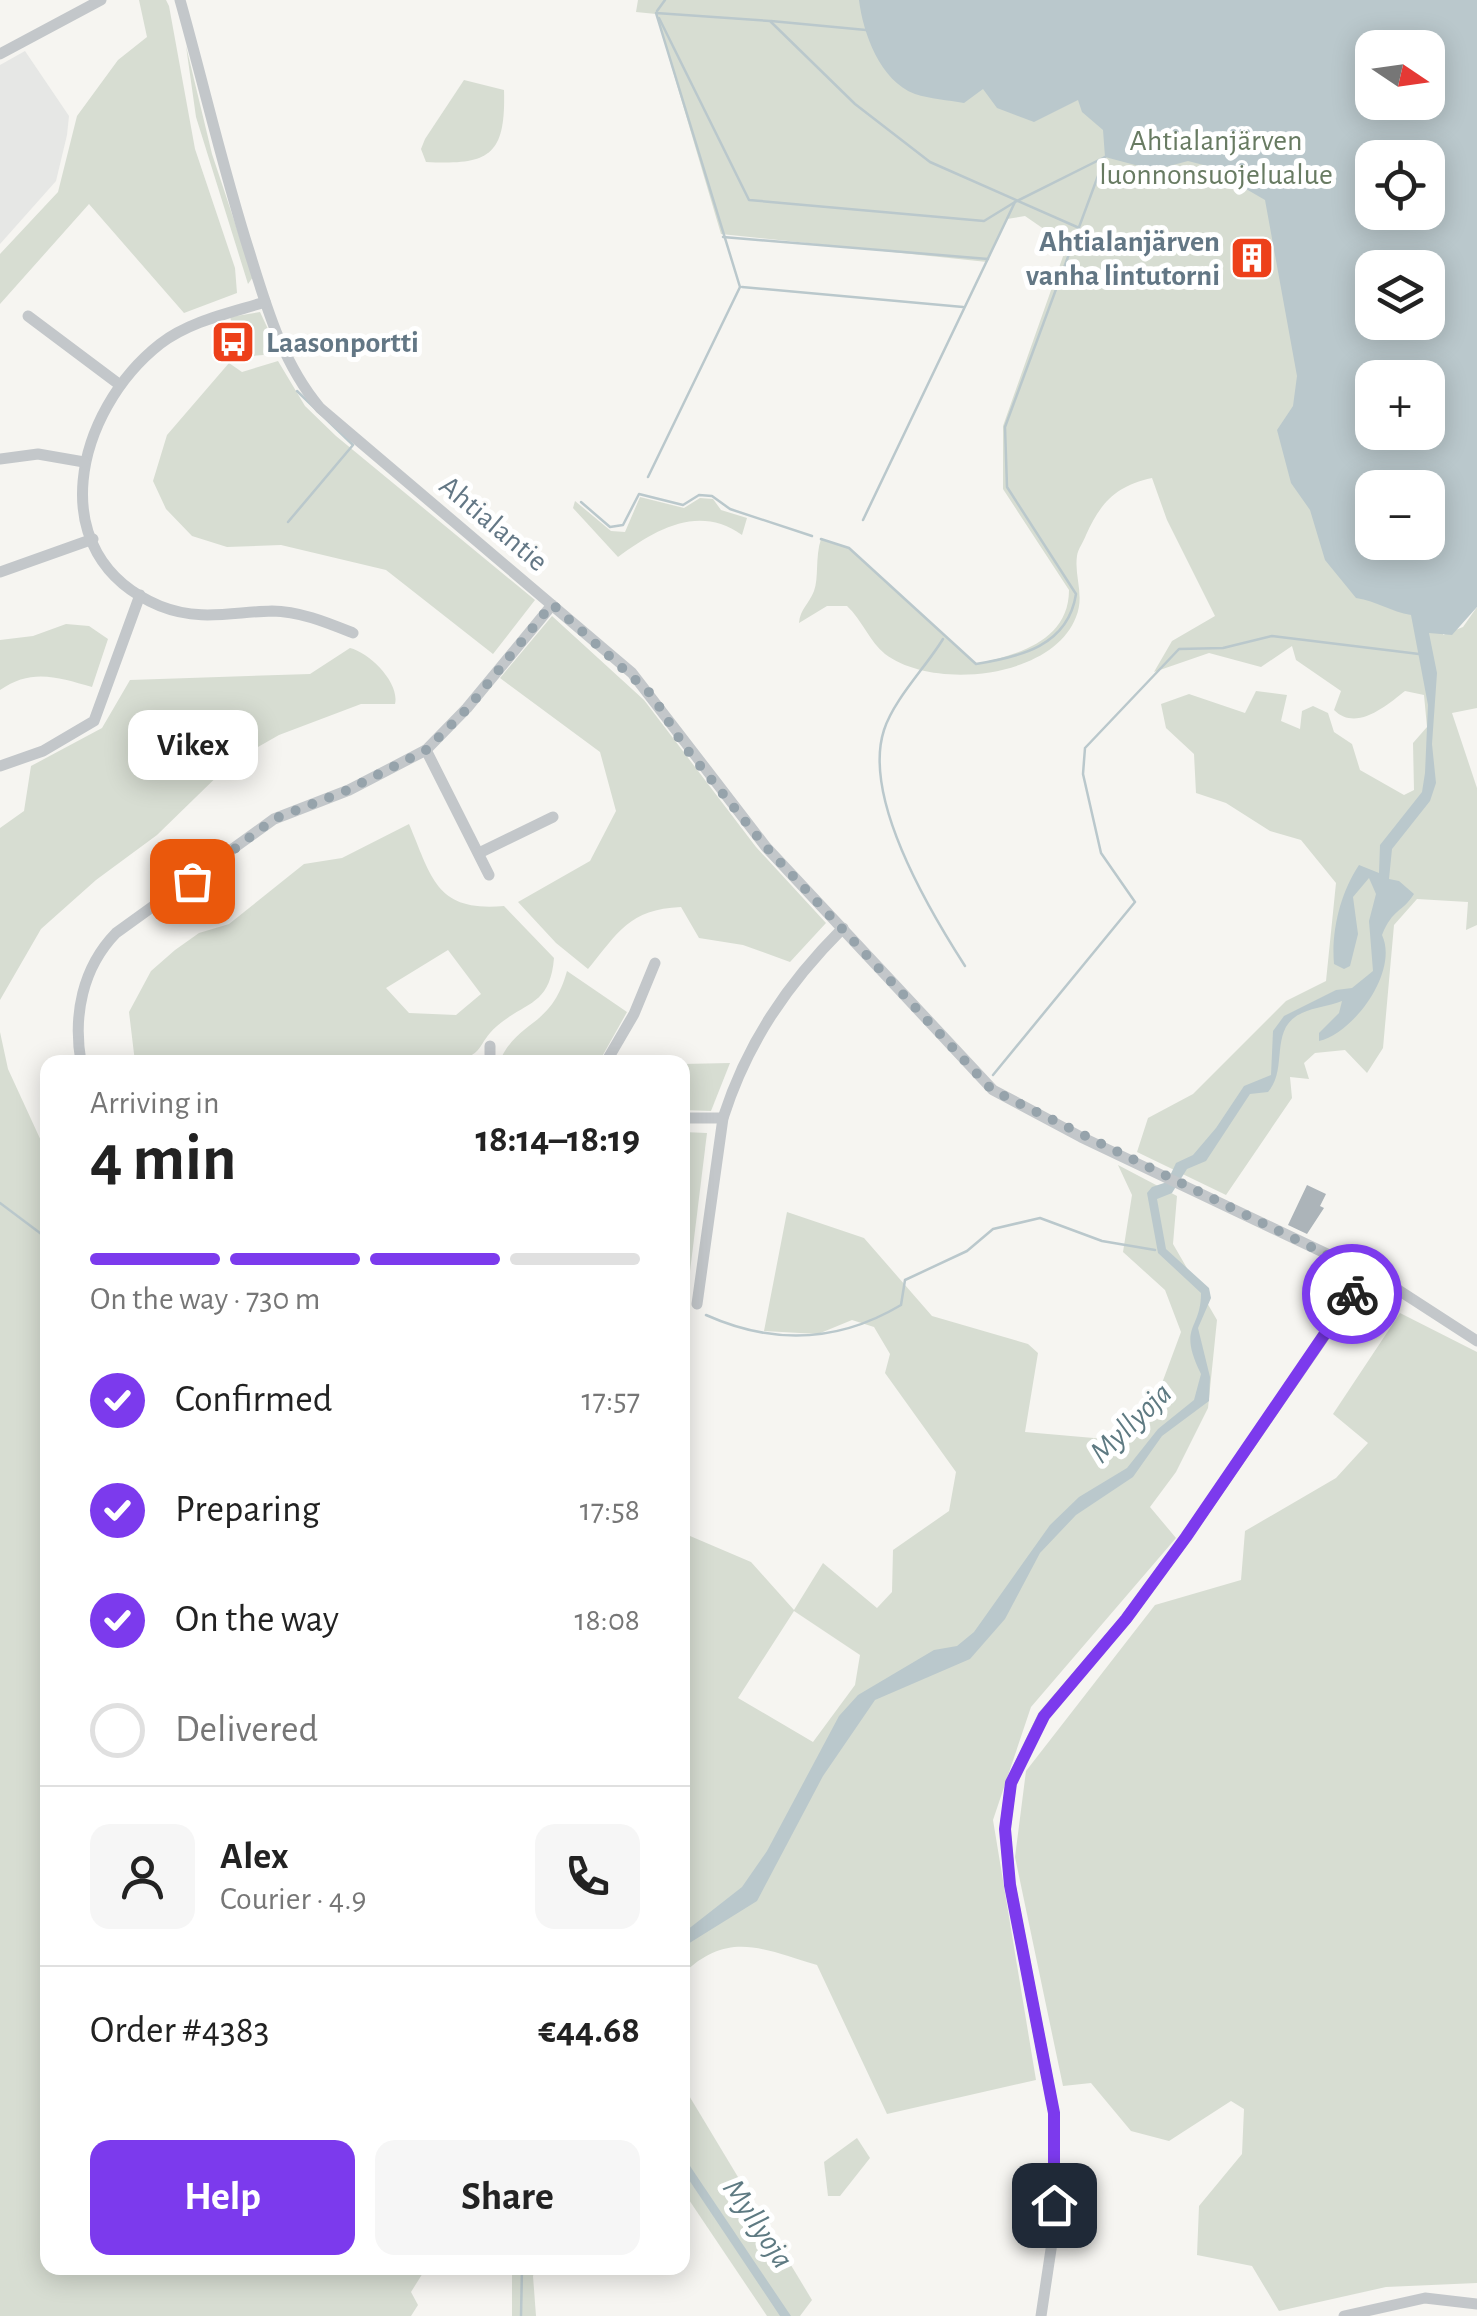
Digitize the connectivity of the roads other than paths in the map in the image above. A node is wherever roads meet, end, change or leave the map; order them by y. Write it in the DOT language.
graph roads {
  1 [pos="101,0"];
  2 [pos="180,0"];
  3 [pos="0,54"];
  4 [pos="265,302"];
  5 [pos="28,316"];
  6 [pos="120,385"];
  7 [pos="0,459"];
  8 [pos="84,462"];
  9 [pos="92,540"];
  10 [pos="0,572"];
  11 [pos="140,596"];
  12 [pos="552,604"];
  13 [pos="352,633"];
  14 [pos="426,750"];
  15 [pos="0,766"];
  16 [pos="554,817"];
  17 [pos="479,853"];
  18 [pos="489,875"];
  19 [pos="843,928"];
  20 [pos="655,962"];
  21 [pos="490,1046"];
  22 [pos="79,1055"];
  23 [pos="490,1055"];
  24 [pos="610,1055"];
  25 [pos="690,1118"];
  26 [pos="723,1118"];
  27 [pos="1362,1272"];
  28 [pos="697,1304"];
  29 [pos="1477,1340"];
  30 [pos="1477,2304"];
  31 [pos="1041,2316"];
  32 [pos="1344,2316"];
  1 -- 3 [label="street"];
  2 -- 4 [label="street, Ahtialantie"];
  4 -- 6 [label="street"];
  4 -- 12 [label="street, Ahtialantie"];
  5 -- 6 [label="street"];
  6 -- 8 [label="street"];
  7 -- 8 [label="street"];
  8 -- 9 [label="street"];
  9 -- 10 [label="street"];
  9 -- 11 [label="street"];
  11 -- 13 [label="street"];
  11 -- 15 [label="street"];
  12 -- 14 [label="street"];
  12 -- 19 [label="street, Ahtialantie"];
  14 -- 17 [label="street"];
  14 -- 22 [label="street"];
  16 -- 17 [label="street"];
  17 -- 18 [label="street"];
  19 -- 26 [label="street"];
  19 -- 27 [label="street, Ahtialantie"];
  20 -- 24 [label="street"];
  21 -- 23 [label="street"];
  25 -- 26 [label="street"];
  26 -- 28 [label="street"];
  27 -- 29 [label="street, Ahtialantie"];
  27 -- 31 [label="street"];
  30 -- 32 [label="street"];
}
